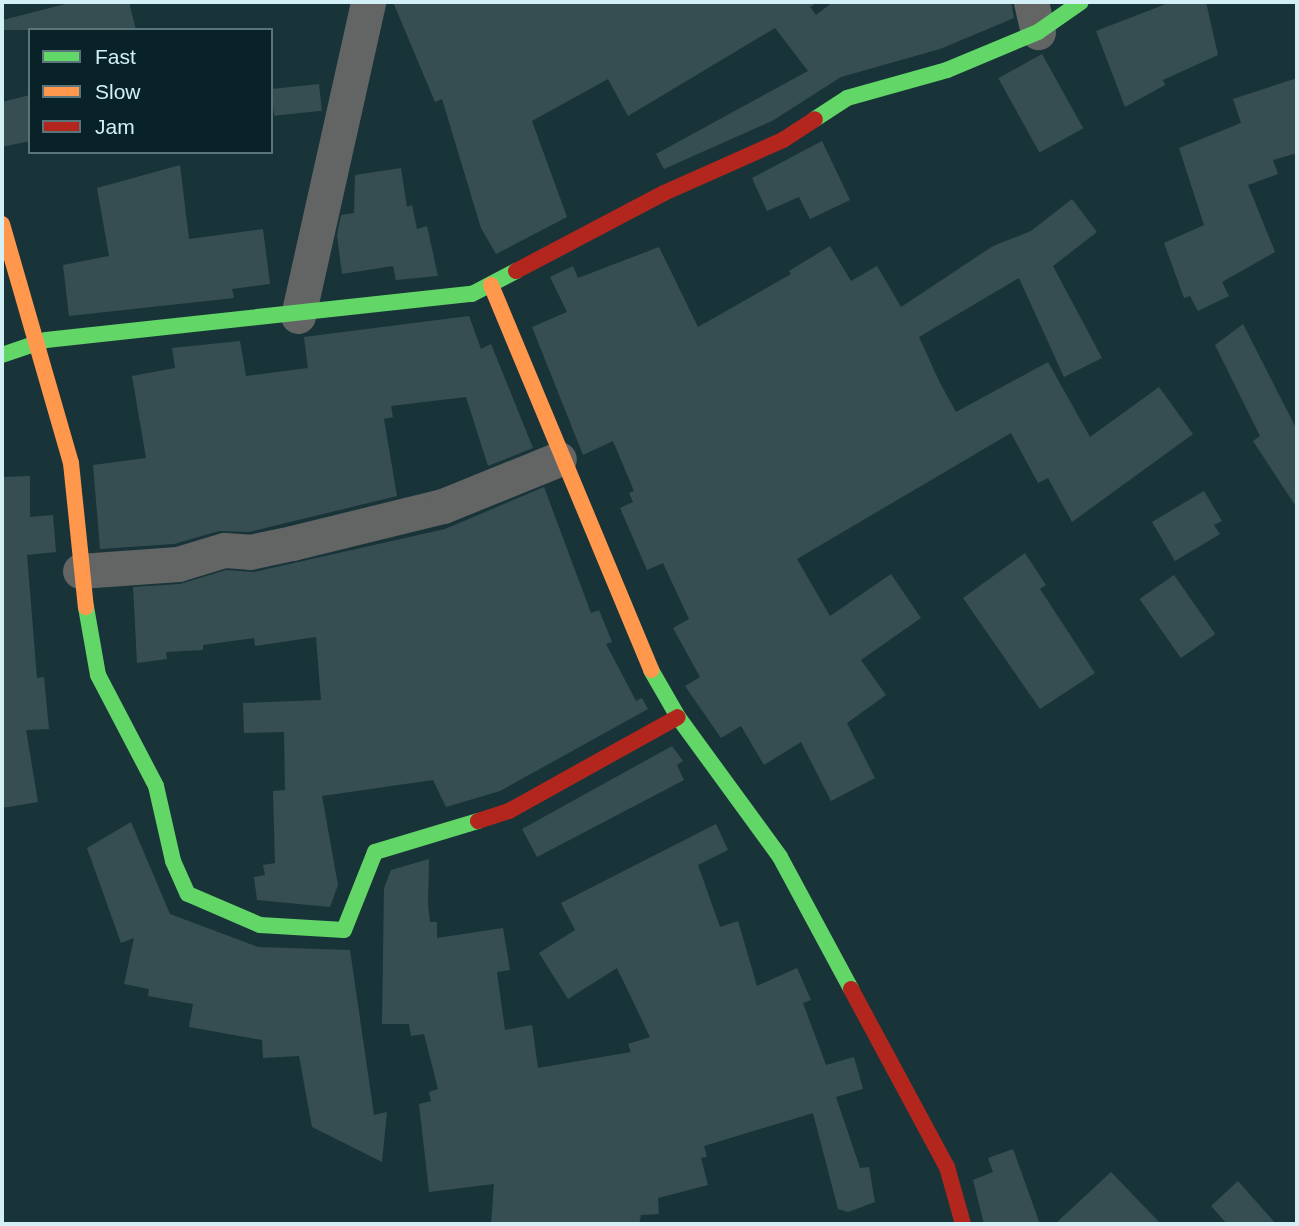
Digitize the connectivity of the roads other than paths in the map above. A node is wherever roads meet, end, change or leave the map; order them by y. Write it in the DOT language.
graph roads {
  1 [pos="368,2"];
  2 [pos="1081,2"];
  3 [pos="1034,17"];
  4 [pos="2,224"];
  5 [pos="491,285"];
  6 [pos="298,316"];
  7 [pos="33,345"];
  8 [pos="2,355"];
  9 [pos="559,460"];
  10 [pos="80,571"];
  11 [pos="678,717"];
  12 [pos="963,1224"];
  1 -- 6 [label="street"];
  2 -- 3 [label="street"];
  3 -- 5 [label="street"];
  4 -- 7 [label="street"];
  5 -- 6 [label="street"];
  5 -- 9 [label="street"];
  6 -- 7 [label="street"];
  7 -- 8 [label="street"];
  7 -- 10 [label="street"];
  9 -- 10 [label="street"];
  9 -- 11 [label="street"];
  10 -- 11 [label="street"];
  11 -- 12 [label="street"];
}
